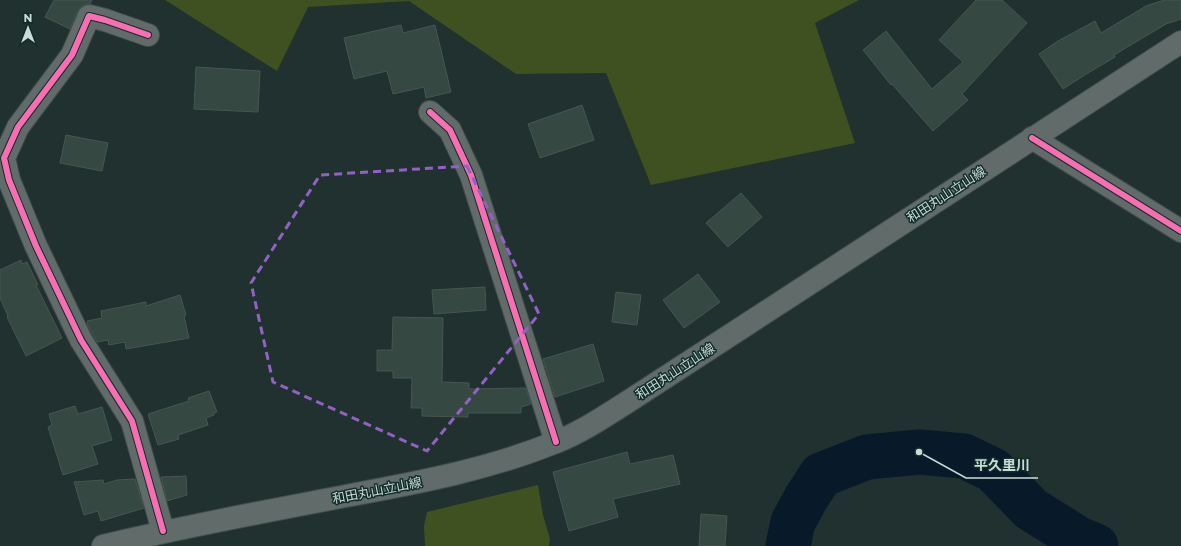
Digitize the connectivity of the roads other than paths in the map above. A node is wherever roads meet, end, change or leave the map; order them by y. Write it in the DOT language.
graph roads {
  1 [pos="148,35"];
  2 [pos="1181,42"];
  3 [pos="430,112"];
  4 [pos="1032,138"];
  5 [pos="4,180"];
  6 [pos="1181,230"];
  7 [pos="556,442"];
  8 [pos="164,531"];
  9 [pos="111,545"];
  1 -- 5 [label="main road"];
  2 -- 4 [label="main road, 和田丸山立山線"];
  3 -- 7 [label="main road"];
  4 -- 6 [label="main road"];
  4 -- 7 [label="main road, 和田丸山立山線"];
  5 -- 8 [label="main road"];
  7 -- 8 [label="main road, 和田丸山立山線"];
  8 -- 9 [label="main road, 和田丸山立山線"];
}
